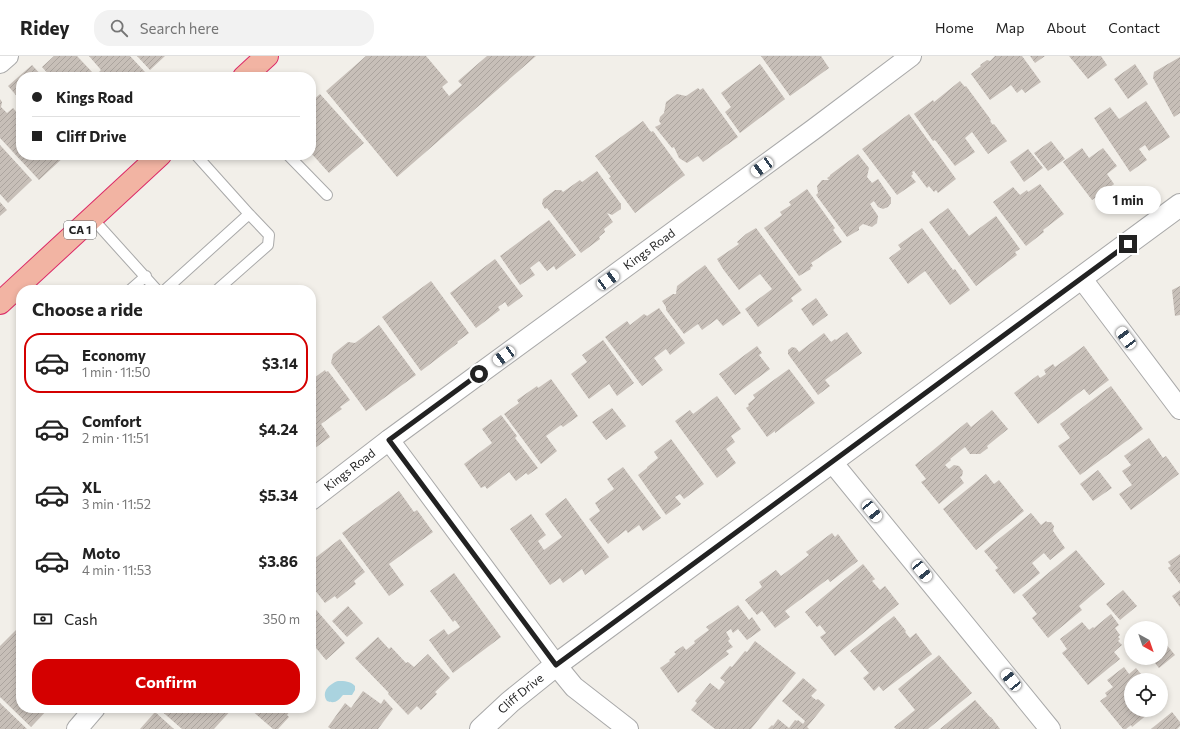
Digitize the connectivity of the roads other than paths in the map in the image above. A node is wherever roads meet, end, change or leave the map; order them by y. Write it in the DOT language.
graph roads {
  1 [pos="8,56"];
  2 [pos="267,56"];
  3 [pos="911,56"];
  4 [pos="0,63"];
  5 [pos="249,72"];
  6 [pos="155,160"];
  7 [pos="200,160"];
  8 [pos="293,160"];
  9 [pos="327,195"];
  10 [pos="1180,205"];
  11 [pos="249,214"];
  12 [pos="93,219"];
  13 [pos="146,276"];
  14 [pos="1082,279"];
  15 [pos="20,285"];
  16 [pos="136,285"];
  17 [pos="153,285"];
  18 [pos="171,285"];
  19 [pos="223,285"];
  20 [pos="16,289"];
  21 [pos="0,303"];
  22 [pos="1180,409"];
  23 [pos="389,440"];
  24 [pos="832,462"];
  25 [pos="316,496"];
  26 [pos="556,665"];
  27 [pos="91,713"];
  28 [pos="77,729"];
  29 [pos="481,729"];
  30 [pos="628,729"];
  31 [pos="1050,729"];
  1 -- 4 [label="street"];
  2 -- 5 [label="highway"];
  3 -- 23 [label="street, Kings Road"];
  6 -- 12 [label="highway, CA 1"];
  7 -- 11 [label="lane"];
  8 -- 9 [label="lane"];
  10 -- 14 [label="street, Cliff Drive"];
  11 -- 18 [label="lane"];
  11 -- 19 [label="lane"];
  12 -- 13 [label="lane"];
  12 -- 15 [label="highway, CA 1"];
  13 -- 16 [label="lane"];
  13 -- 17 [label="lane"];
  14 -- 22 [label="street"];
  14 -- 24 [label="street, Cliff Drive"];
  20 -- 21 [label="highway, CA 1"];
  23 -- 25 [label="street, Kings Road"];
  23 -- 26 [label="street"];
  24 -- 26 [label="street, Cliff Drive"];
  24 -- 31 [label="street"];
  26 -- 29 [label="street, Cliff Drive"];
  26 -- 30 [label="street"];
  27 -- 28 [label="street"];
}
